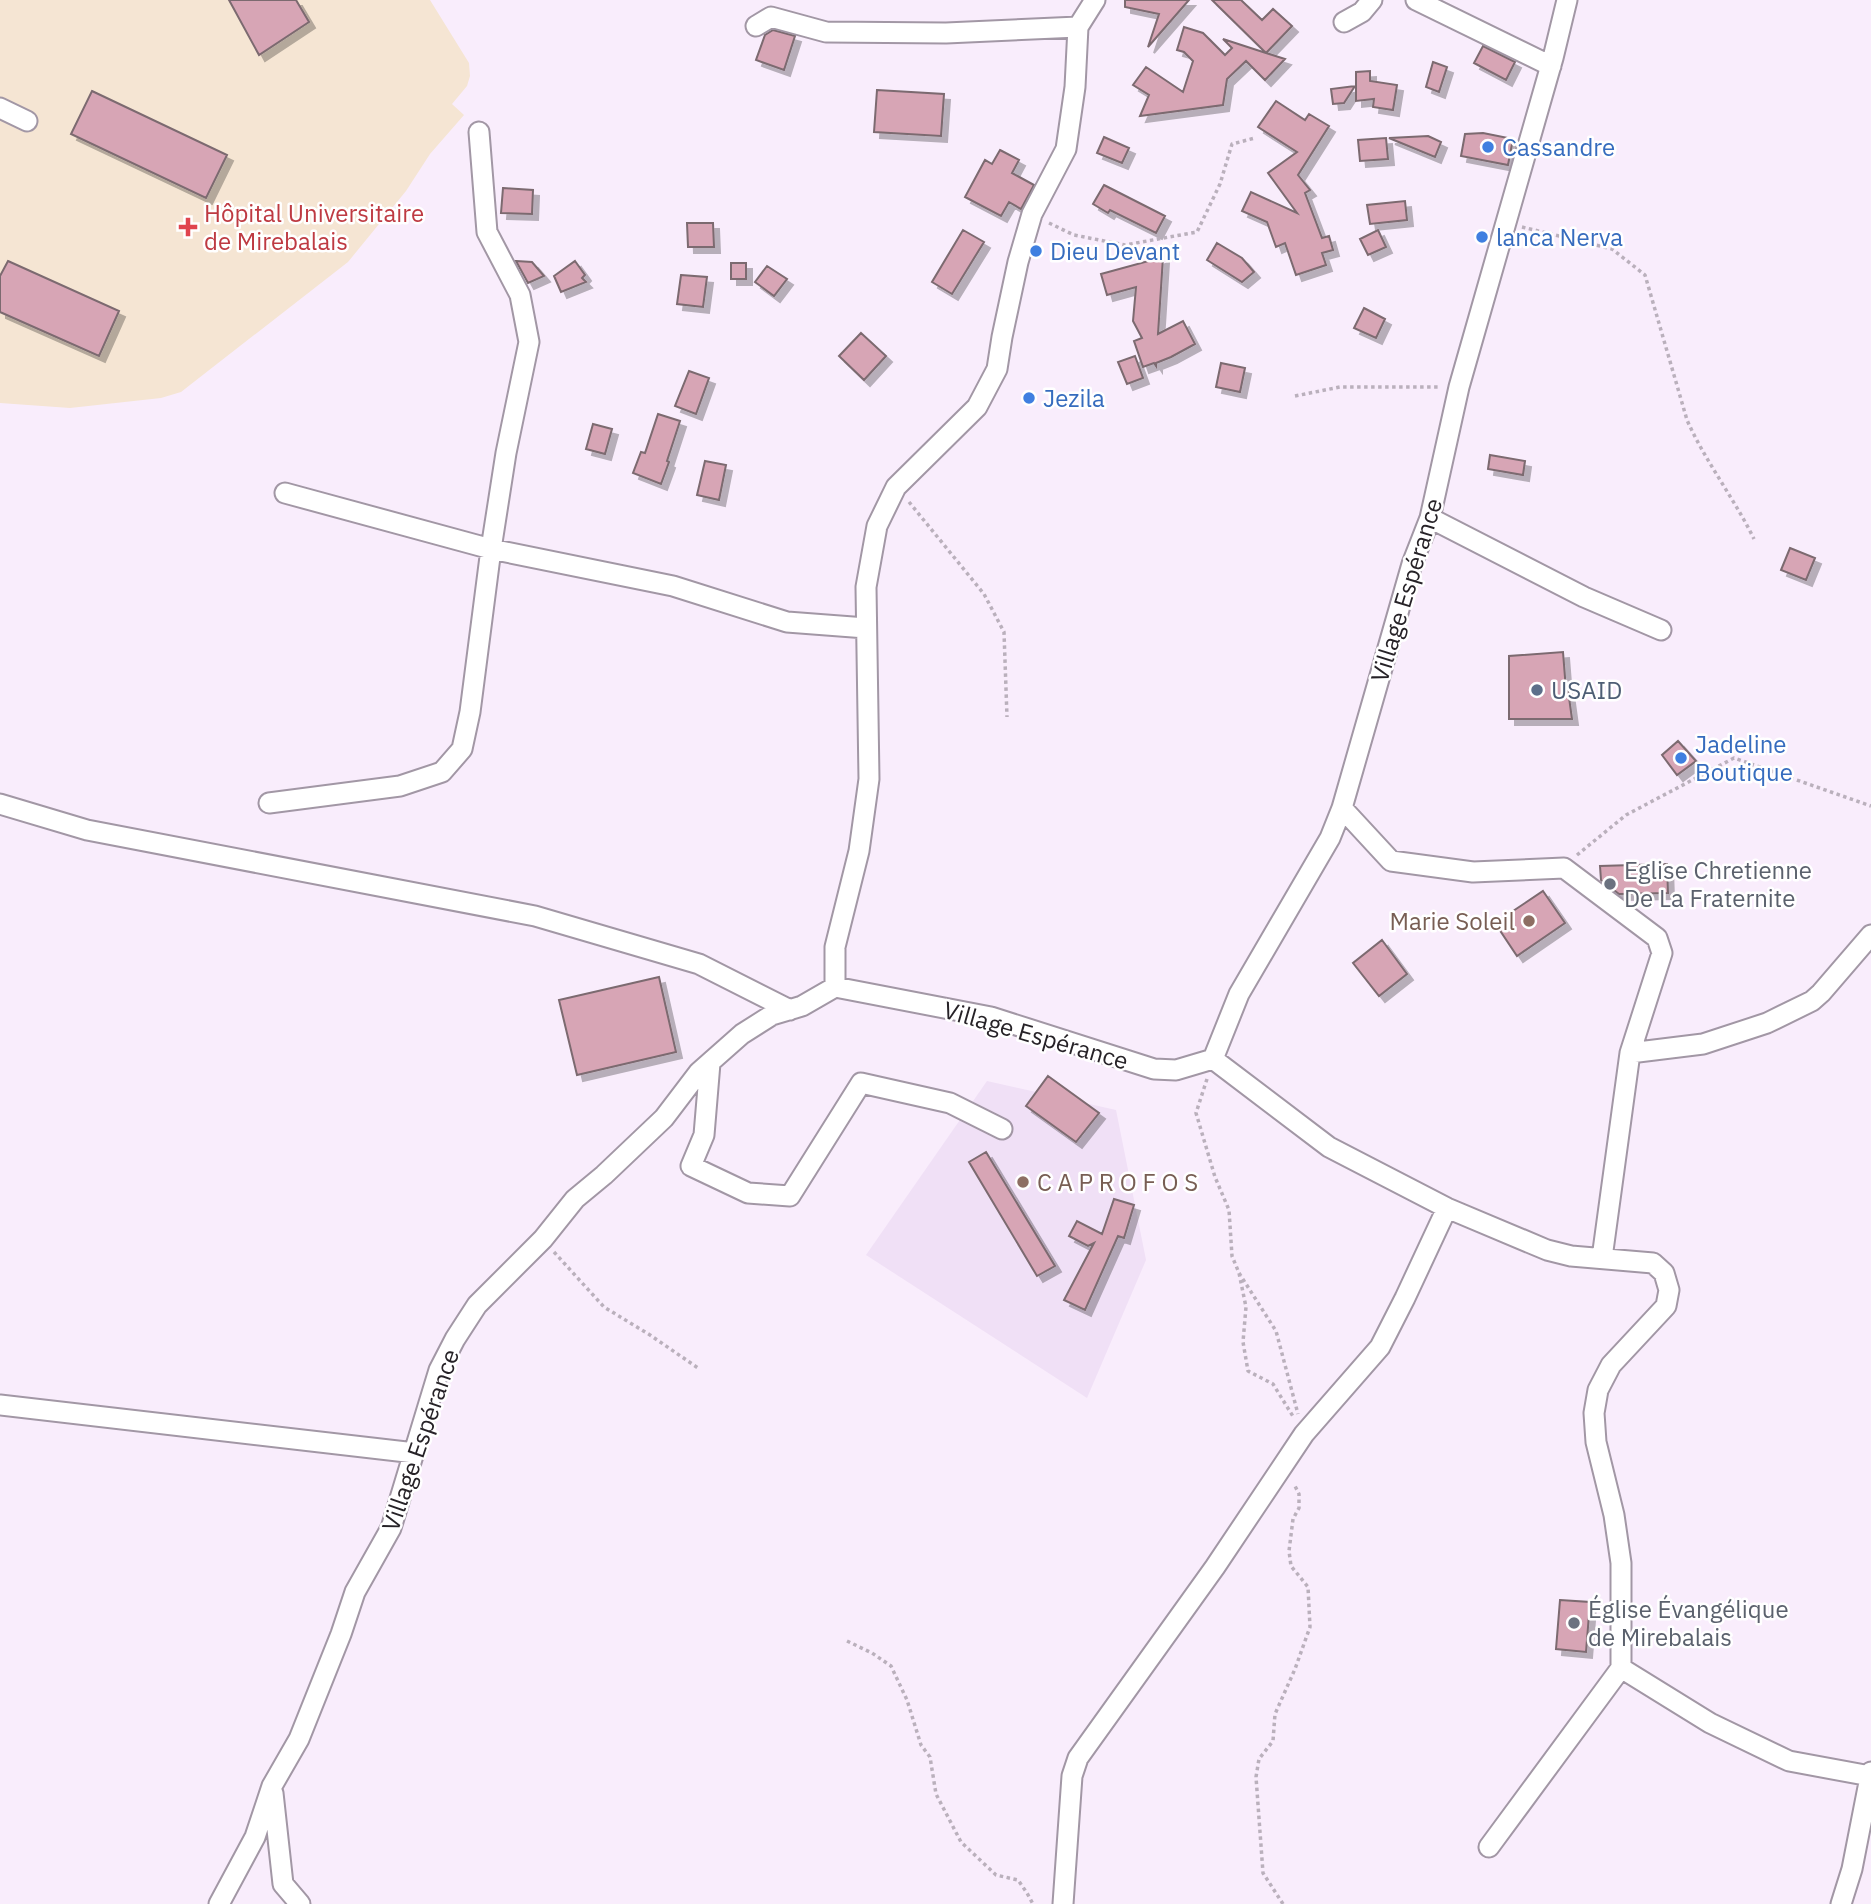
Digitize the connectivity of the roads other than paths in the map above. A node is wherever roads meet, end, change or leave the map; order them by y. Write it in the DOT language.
graph roads {
  1 [pos="1096,0"];
  2 [pos="1372,0"];
  3 [pos="1416,0"];
  4 [pos="1567,0"];
  5 [pos="1344,22"];
  6 [pos="756,26"];
  7 [pos="1078,27"];
  8 [pos="1551,66"];
  9 [pos="0,108"];
  10 [pos="27,121"];
  11 [pos="480,132"];
  12 [pos="285,493"];
  13 [pos="1430,518"];
  14 [pos="491,549"];
  15 [pos="866,628"];
  16 [pos="1661,630"];
  17 [pos="0,803"];
  18 [pos="269,803"];
  19 [pos="1342,808"];
  20 [pos="1871,935"];
  21 [pos="835,987"];
  22 [pos="790,1010"];
  23 [pos="1630,1053"];
  24 [pos="1213,1059"];
  25 [pos="710,1063"];
  26 [pos="1002,1129"];
  27 [pos="1447,1208"];
  28 [pos="1602,1258"];
  29 [pos="0,1405"];
  30 [pos="415,1453"];
  31 [pos="1621,1668"];
  32 [pos="1870,1774"];
  33 [pos="272,1786"];
  34 [pos="1489,1847"];
  35 [pos="219,1904"];
  36 [pos="300,1904"];
  37 [pos="1063,1904"];
  38 [pos="1841,1904"];
  1 -- 7 [label="street"];
  2 -- 5 [label="street"];
  3 -- 8 [label="street"];
  4 -- 8 [label="street, Village Espérance"];
  6 -- 7 [label="street"];
  7 -- 15 [label="street"];
  8 -- 13 [label="street, Village Espérance"];
  9 -- 10 [label="street"];
  11 -- 14 [label="street"];
  12 -- 14 [label="street"];
  13 -- 16 [label="street"];
  13 -- 19 [label="street, Village Espérance"];
  14 -- 15 [label="street"];
  14 -- 18 [label="street"];
  15 -- 21 [label="street"];
  17 -- 22 [label="street"];
  19 -- 23 [label="street"];
  19 -- 24 [label="street, Village Espérance"];
  20 -- 23 [label="street"];
  21 -- 22 [label="street, Village Espérance"];
  21 -- 24 [label="street, Village Espérance"];
  22 -- 25 [label="street, Village Espérance"];
  23 -- 28 [label="street"];
  24 -- 27 [label="street"];
  25 -- 26 [label="street"];
  25 -- 30 [label="street, Village Espérance"];
  27 -- 28 [label="street"];
  27 -- 37 [label="street"];
  28 -- 31 [label="street"];
  29 -- 30 [label="street"];
  30 -- 33 [label="street, Village Espérance"];
  31 -- 32 [label="street"];
  31 -- 34 [label="street"];
  32 -- 38 [label="street"];
  33 -- 35 [label="street, Village Espérance"];
  33 -- 36 [label="street"];
}
